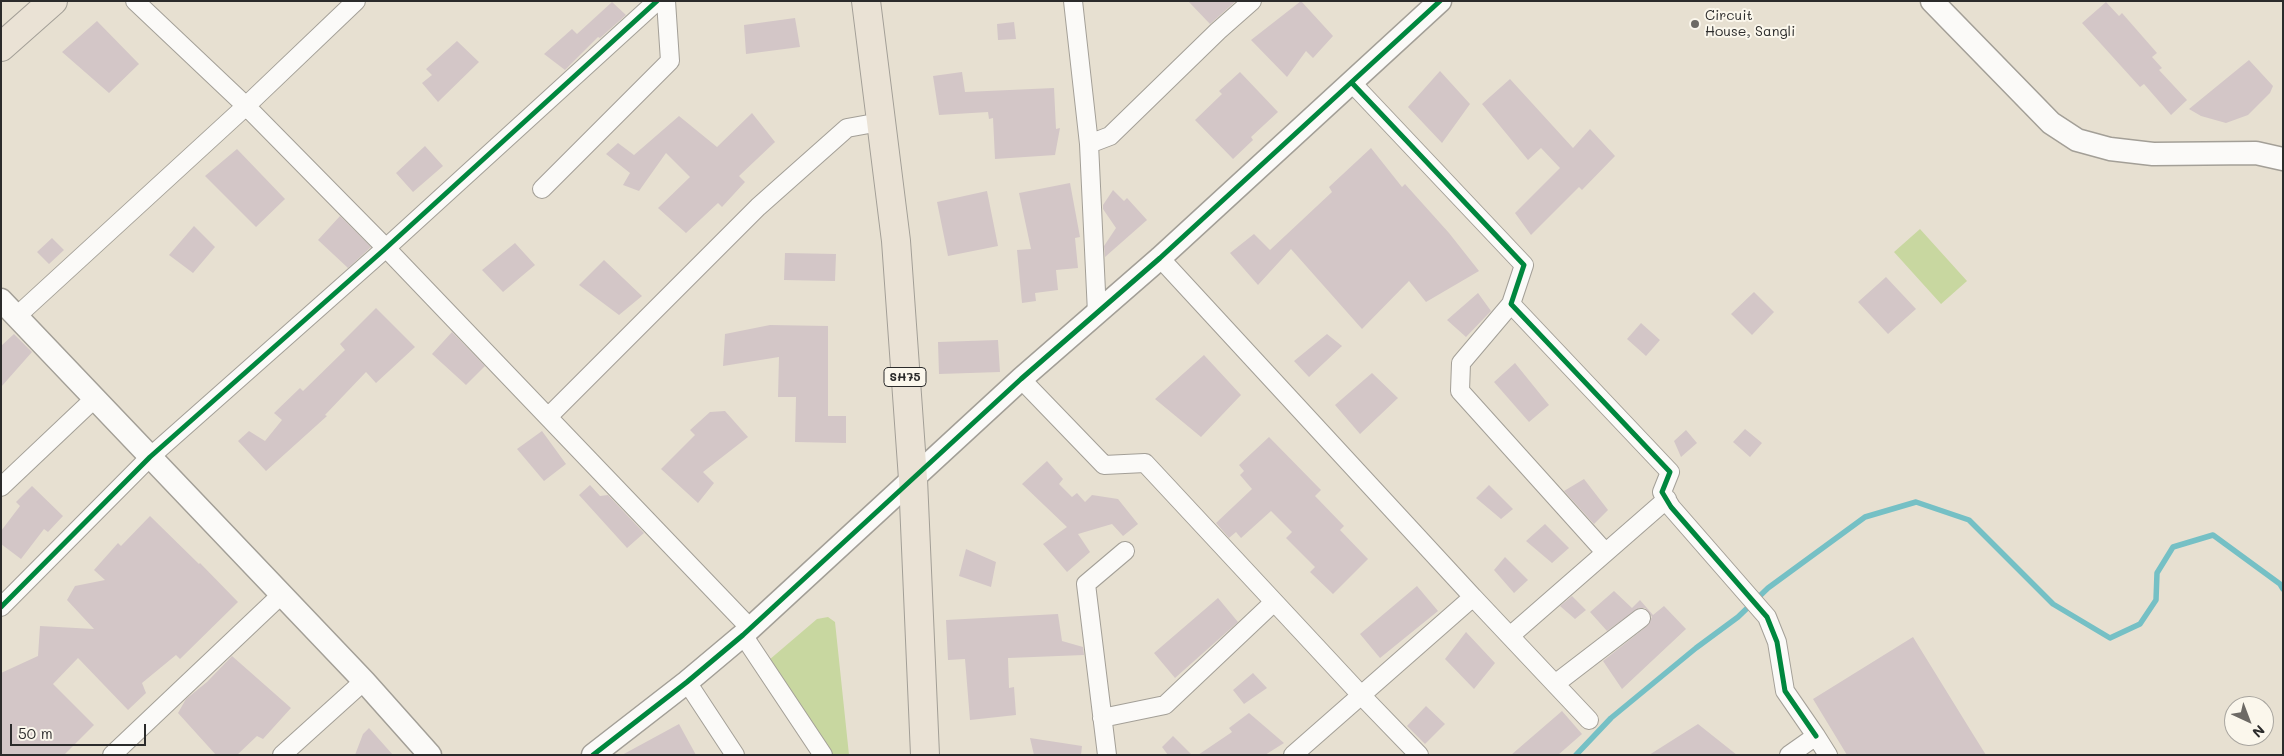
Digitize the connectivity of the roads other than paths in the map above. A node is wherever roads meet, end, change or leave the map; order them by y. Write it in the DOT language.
graph roads {
  1 [pos="53,1"];
  2 [pos="135,1"];
  3 [pos="356,1"];
  4 [pos="657,1"];
  5 [pos="666,1"];
  6 [pos="866,1"];
  7 [pos="1073,1"];
  8 [pos="1252,1"];
  9 [pos="1440,1"];
  10 [pos="1932,1"];
  11 [pos="1,47"];
  12 [pos="1352,83"];
  13 [pos="246,106"];
  14 [pos="880,122"];
  15 [pos="1090,144"];
  16 [pos="2283,159"];
  17 [pos="542,190"];
  18 [pos="386,248"];
  19 [pos="1160,258"];
  20 [pos="1,300"];
  21 [pos="1511,304"];
  22 [pos="1097,313"];
  23 [pos="18,315"];
  24 [pos="1021,379"];
  25 [pos="94,399"];
  26 [pos="548,417"];
  27 [pos="150,457"];
  28 [pos="913,479"];
  29 [pos="1,487"];
  30 [pos="1667,499"];
  31 [pos="1125,551"];
  32 [pos="1606,552"];
  33 [pos="281,595"];
  34 [pos="1473,597"];
  35 [pos="1274,602"];
  36 [pos="1,607"];
  37 [pos="1641,618"];
  38 [pos="747,632"];
  39 [pos="1510,636"];
  40 [pos="364,681"];
  41 [pos="687,682"];
  42 [pos="1556,684"];
  43 [pos="1361,695"];
  44 [pos="1102,718"];
  45 [pos="1589,720"];
  46 [pos="1816,736"];
  47 [pos="112,755"];
  48 [pos="282,755"];
  49 [pos="430,755"];
  50 [pos="593,755"];
  51 [pos="735,755"];
  52 [pos="823,755"];
  53 [pos="925,755"];
  54 [pos="1106,755"];
  55 [pos="1293,755"];
  56 [pos="1419,755"];
  57 [pos="1789,755"];
  58 [pos="1828,755"];
  1 -- 11 [label="main road"];
  2 -- 13 [label="street"];
  3 -- 13 [label="street"];
  4 -- 18 [label="street"];
  5 -- 17 [label="street"];
  6 -- 14 [label="main road, SH75"];
  7 -- 15 [label="street"];
  8 -- 15 [label="street"];
  9 -- 12 [label="street"];
  10 -- 16 [label="street"];
  12 -- 19 [label="street"];
  12 -- 21 [label="street"];
  13 -- 18 [label="street"];
  13 -- 23 [label="street"];
  14 -- 26 [label="street"];
  14 -- 28 [label="main road, SH75"];
  15 -- 22 [label="street"];
  18 -- 26 [label="street"];
  18 -- 27 [label="street"];
  19 -- 22 [label="street"];
  19 -- 34 [label="street"];
  20 -- 23 [label="street"];
  21 -- 30 [label="street"];
  21 -- 32 [label="street"];
  22 -- 24 [label="street"];
  23 -- 25 [label="street"];
  24 -- 28 [label="street"];
  24 -- 35 [label="street"];
  25 -- 27 [label="street"];
  25 -- 29 [label="street"];
  26 -- 38 [label="street"];
  27 -- 33 [label="street"];
  27 -- 36 [label="street"];
  28 -- 38 [label="street"];
  28 -- 53 [label="main road, SH75"];
  30 -- 32 [label="street"];
  30 -- 46 [label="street"];
  31 -- 44 [label="street"];
  32 -- 39 [label="street"];
  33 -- 40 [label="street"];
  33 -- 47 [label="street"];
  34 -- 39 [label="street"];
  34 -- 43 [label="street"];
  35 -- 43 [label="street"];
  35 -- 44 [label="street"];
  37 -- 42 [label="street"];
  38 -- 41 [label="street"];
  38 -- 52 [label="street"];
  39 -- 42 [label="street"];
  40 -- 48 [label="street"];
  40 -- 49 [label="street"];
  41 -- 50 [label="street"];
  41 -- 51 [label="street"];
  42 -- 45 [label="street"];
  43 -- 55 [label="street"];
  43 -- 56 [label="street"];
  44 -- 54 [label="street"];
  46 -- 57 [label="street"];
  46 -- 58 [label="street"];
}
